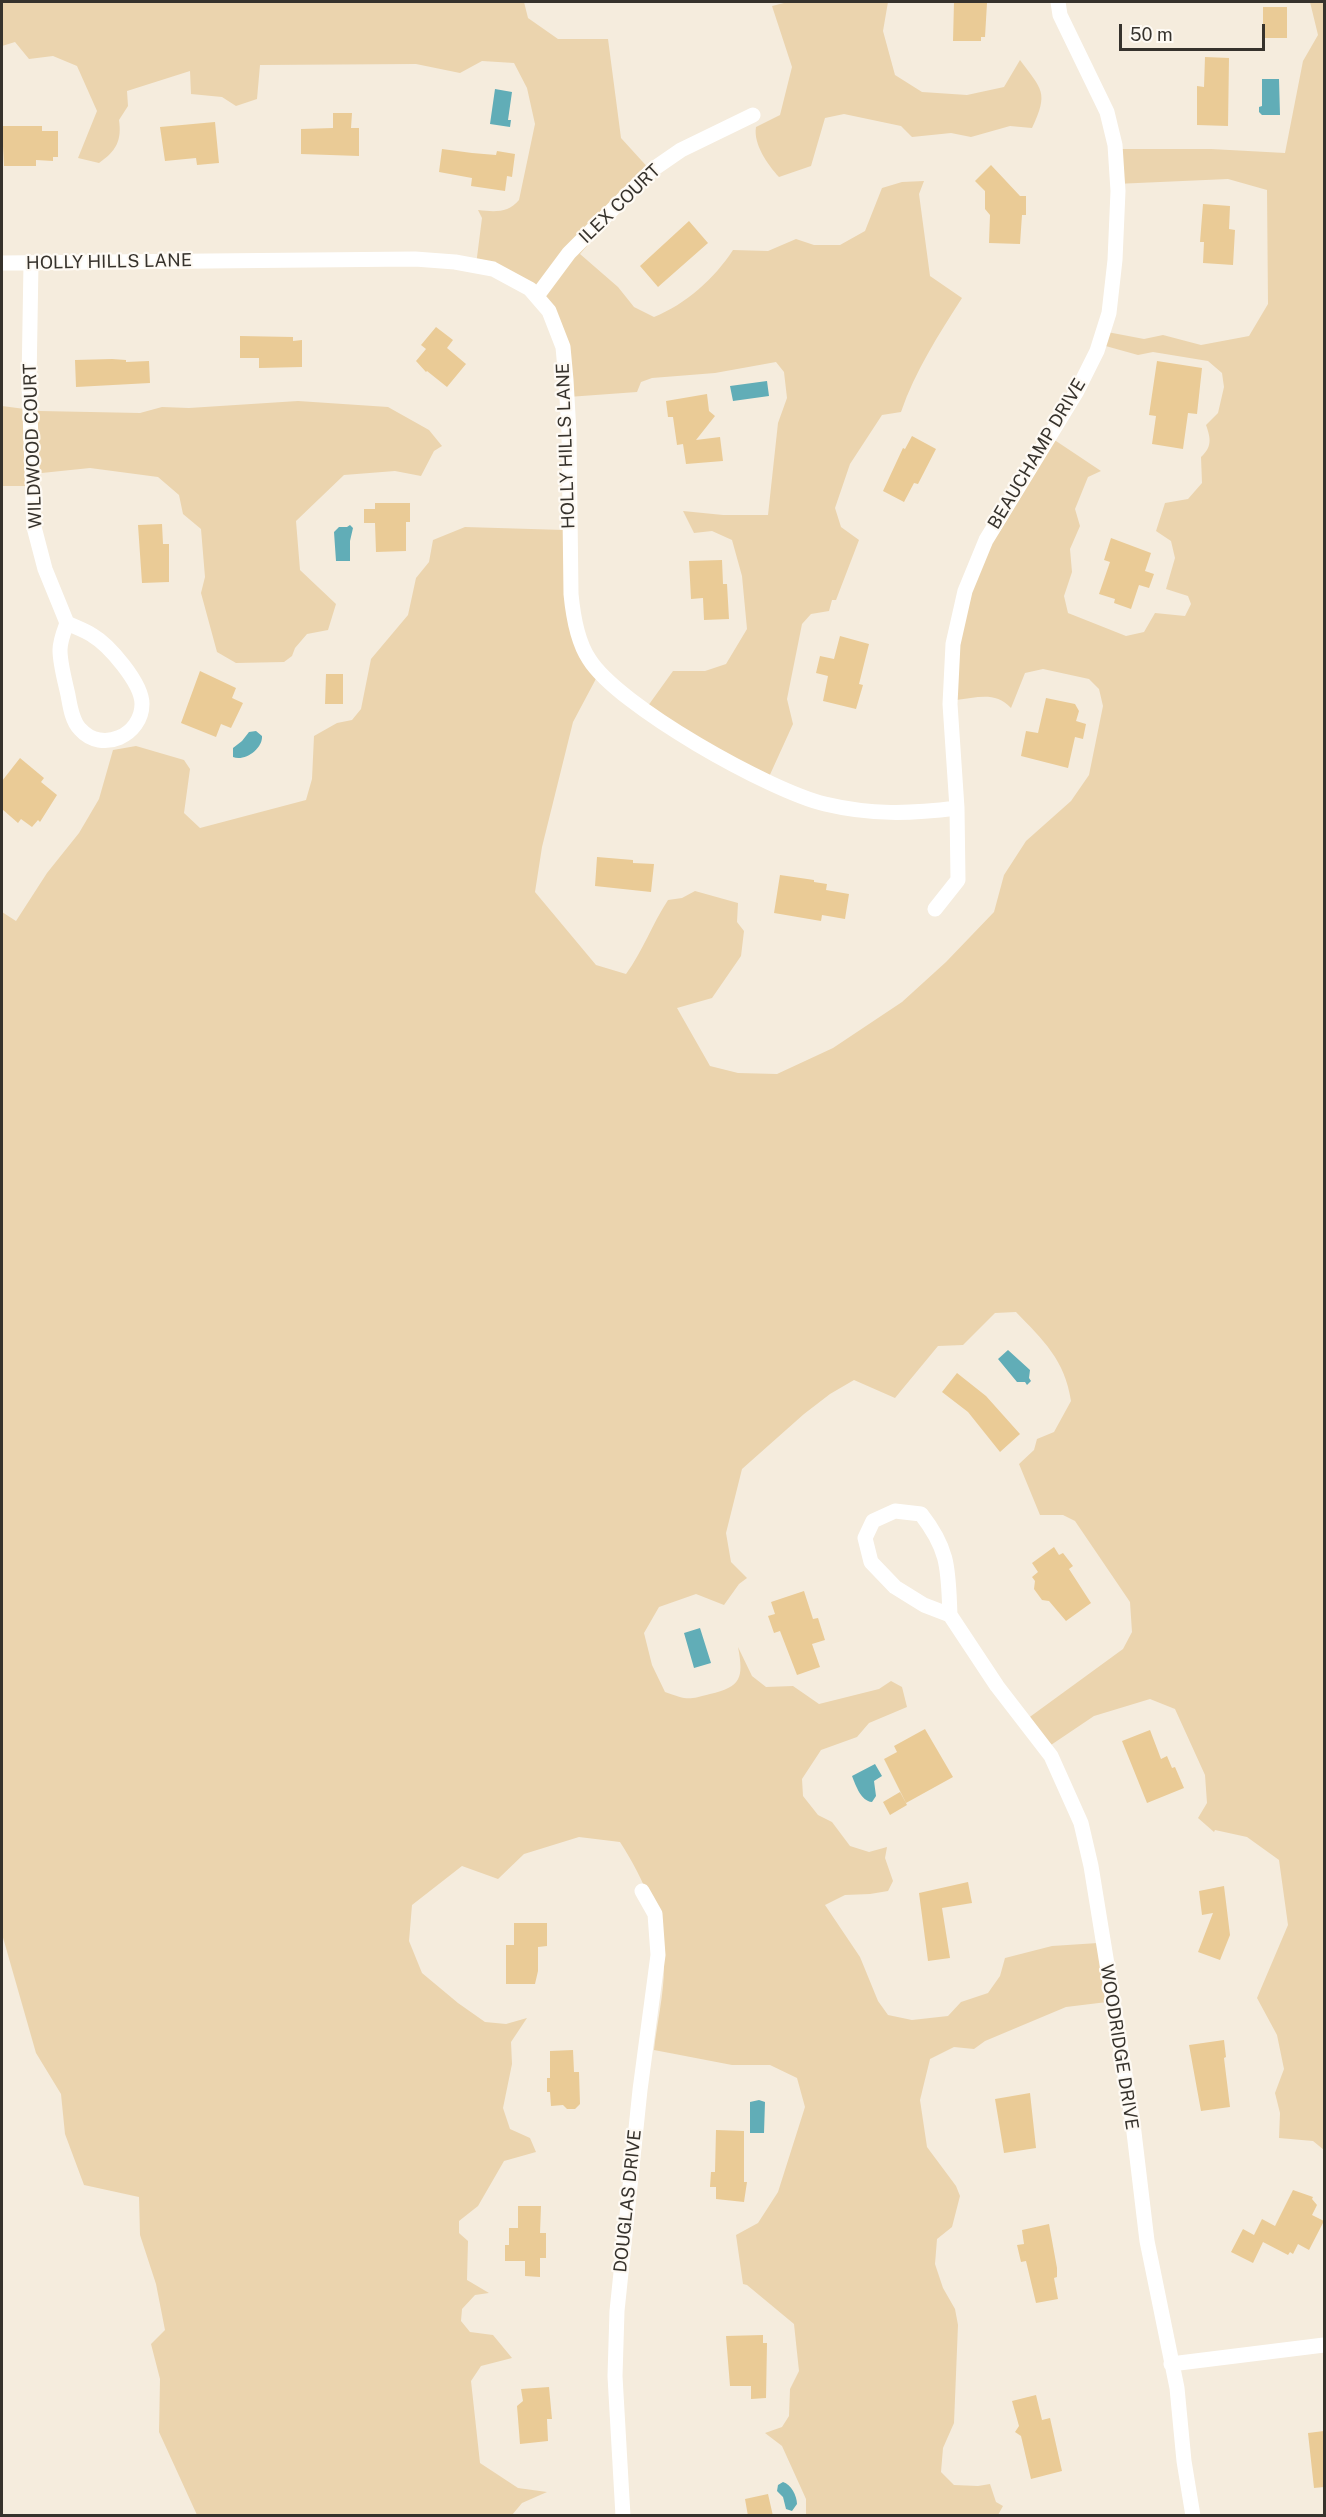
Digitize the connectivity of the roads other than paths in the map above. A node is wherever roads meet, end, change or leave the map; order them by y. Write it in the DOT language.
graph roads {
  1 [pos="1058,2"];
  2 [pos="753,115"];
  3 [pos="2,263"];
  4 [pos="31,263"];
  5 [pos="537,296"];
  6 [pos="67,623"];
  7 [pos="957,808"];
  8 [pos="935,909"];
  9 [pos="950,1615"];
  10 [pos="642,1891"];
  11 [pos="1324,2345"];
  12 [pos="1171,2364"];
  13 [pos="623,2516"];
  14 [pos="1193,2516"];
  1 -- 7 [label="street, BEAUCHAMP DRIVE"];
  2 -- 5 [label="street, ILEX COURT"];
  3 -- 4 [label="street, HOLLY HILLS LANE"];
  4 -- 5 [label="street, HOLLY HILLS LANE"];
  4 -- 6 [label="street, WILDWOOD COURT"];
  5 -- 7 [label="street, HOLLY HILLS LANE"];
  6 -- 6 [label="street"];
  7 -- 8 [label="street, BEAUCHAMP DRIVE"];
  9 -- 9 [label="street"];
  9 -- 12 [label="street, WOODRIDGE DRIVE"];
  10 -- 13 [label="street, DOUGLAS DRIVE"];
  11 -- 12 [label="street"];
  12 -- 14 [label="street, WOODRIDGE DRIVE"];
}
